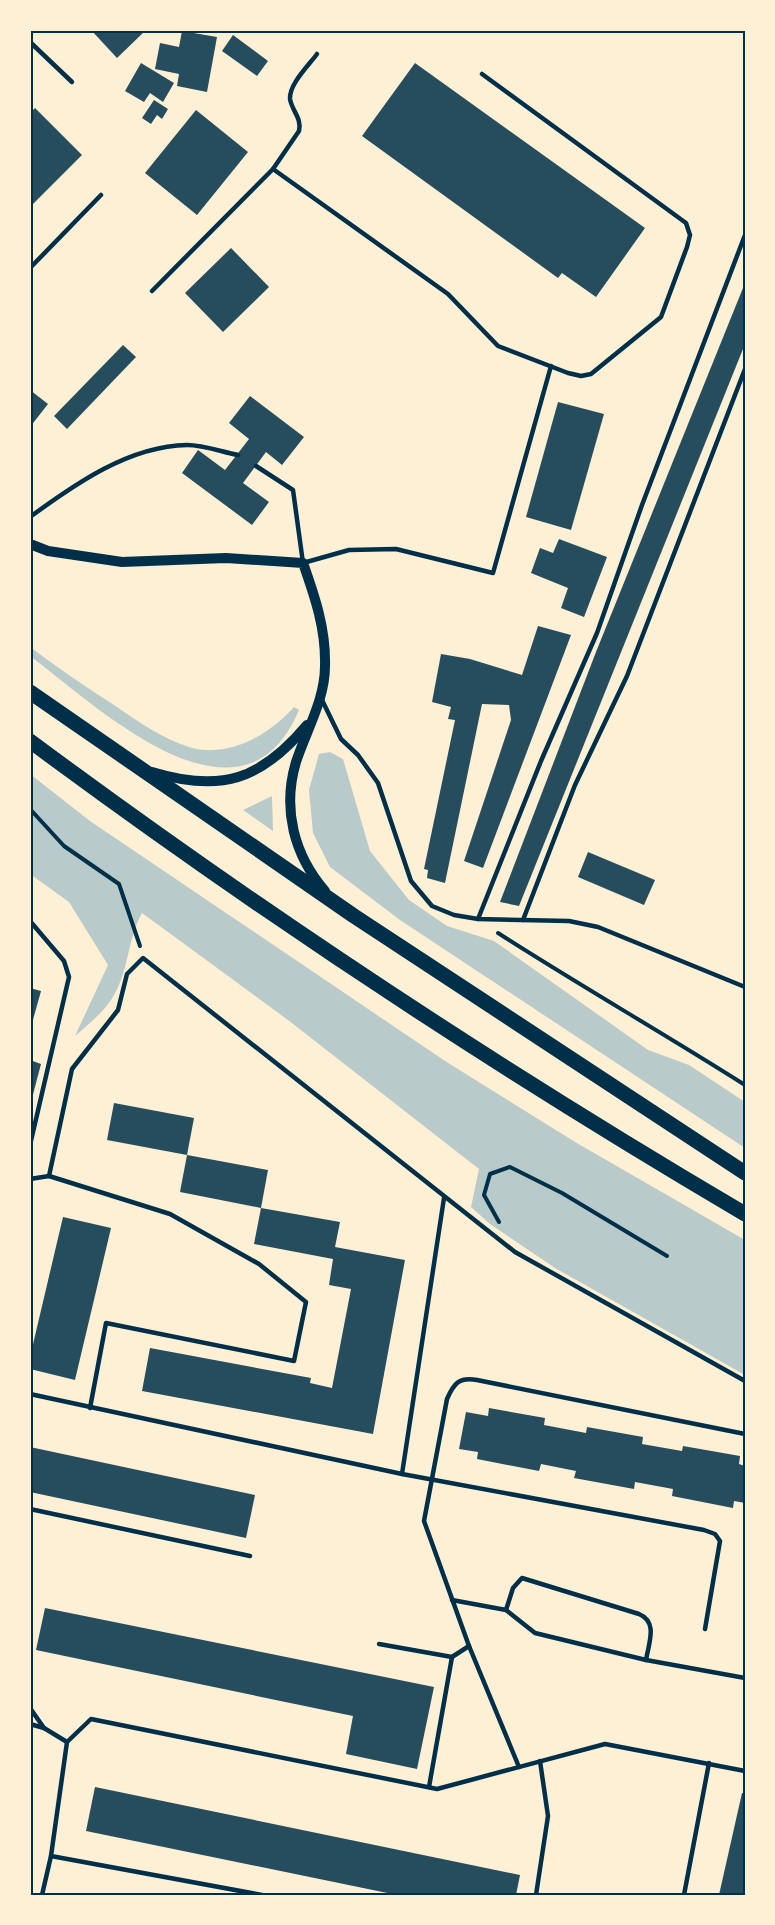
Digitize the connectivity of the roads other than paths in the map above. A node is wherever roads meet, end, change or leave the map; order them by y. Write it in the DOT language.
graph roads {
  1 [pos="30,42"];
  2 [pos="317,54"];
  3 [pos="482,74"];
  4 [pos="72,82"];
  5 [pos="273,169"];
  6 [pos="101,195"];
  7 [pos="745,235"];
  8 [pos="30,268"];
  9 [pos="152,291"];
  10 [pos="551,366"];
  11 [pos="745,369"];
  12 [pos="238,454"];
  13 [pos="256,466"];
  14 [pos="30,517"];
  15 [pos="30,544"];
  16 [pos="303,563"];
  17 [pos="30,692"];
  18 [pos="320,698"];
  19 [pos="313,718"];
  20 [pos="30,741"];
  21 [pos="119,755"];
  22 [pos="354,916"];
  23 [pos="478,920"];
  24 [pos="523,920"];
  25 [pos="30,921"];
  26 [pos="745,987"];
  27 [pos="30,1145"];
  28 [pos="745,1173"];
  29 [pos="49,1176"];
  30 [pos="30,1179"];
  31 [pos="444,1198"];
  32 [pos="745,1214"];
  33 [pos="745,1381"];
  34 [pos="30,1394"];
  35 [pos="90,1408"];
  36 [pos="745,1434"];
  37 [pos="402,1474"];
  38 [pos="432,1480"];
  39 [pos="30,1509"];
  40 [pos="250,1556"];
  41 [pos="452,1600"];
  42 [pos="506,1610"];
  43 [pos="705,1629"];
  44 [pos="379,1644"];
  45 [pos="469,1646"];
  46 [pos="452,1657"];
  47 [pos="646,1660"];
  48 [pos="745,1678"];
  49 [pos="30,1708"];
  50 [pos="30,1724"];
  51 [pos="44,1728"];
  52 [pos="67,1742"];
  53 [pos="540,1761"];
  54 [pos="709,1763"];
  55 [pos="519,1767"];
  56 [pos="745,1771"];
  57 [pos="429,1787"];
  58 [pos="51,1856"];
  59 [pos="42,1895"];
  60 [pos="262,1895"];
  61 [pos="536,1895"];
  62 [pos="684,1895"];
  1 -- 4 [label="lane"];
  2 -- 5 [label="lane"];
  3 -- 10 [label="lane"];
  5 -- 9 [label="lane"];
  5 -- 10 [label="lane"];
  6 -- 8 [label="lane"];
  7 -- 23 [label="lane"];
  10 -- 16 [label="lane"];
  11 -- 24 [label="lane"];
  12 -- 14 [label="lane"];
  13 -- 16 [label="lane"];
  15 -- 16 [label="street"];
  16 -- 18 [label="street"];
  17 -- 21 [label="main road"];
  18 -- 19 [label="street"];
  18 -- 23 [label="lane"];
  19 -- 21 [label="street"];
  19 -- 22 [label="street"];
  20 -- 32 [label="main road"];
  21 -- 22 [label="main road"];
  22 -- 28 [label="main road"];
  23 -- 24 [label="lane"];
  24 -- 26 [label="lane"];
  25 -- 27 [label="lane"];
  29 -- 30 [label="lane"];
  29 -- 31 [label="lane"];
  29 -- 35 [label="lane"];
  31 -- 33 [label="lane"];
  31 -- 37 [label="lane"];
  34 -- 35 [label="lane"];
  35 -- 37 [label="lane"];
  36 -- 38 [label="lane"];
  37 -- 38 [label="lane"];
  38 -- 41 [label="lane"];
  38 -- 43 [label="lane"];
  39 -- 40 [label="lane"];
  41 -- 42 [label="lane"];
  41 -- 45 [label="lane"];
  42 -- 47 [label="lane"];
  42 -- 47 [label="lane"];
  44 -- 46 [label="lane"];
  45 -- 46 [label="lane"];
  45 -- 55 [label="lane"];
  46 -- 57 [label="lane"];
  47 -- 48 [label="lane"];
  49 -- 51 [label="lane"];
  50 -- 51 [label="lane"];
  51 -- 52 [label="lane"];
  52 -- 57 [label="lane"];
  52 -- 58 [label="lane"];
  53 -- 54 [label="lane"];
  53 -- 55 [label="lane"];
  53 -- 61 [label="lane"];
  54 -- 56 [label="lane"];
  54 -- 62 [label="lane"];
  55 -- 57 [label="lane"];
  58 -- 59 [label="lane"];
  58 -- 60 [label="lane"];
}
